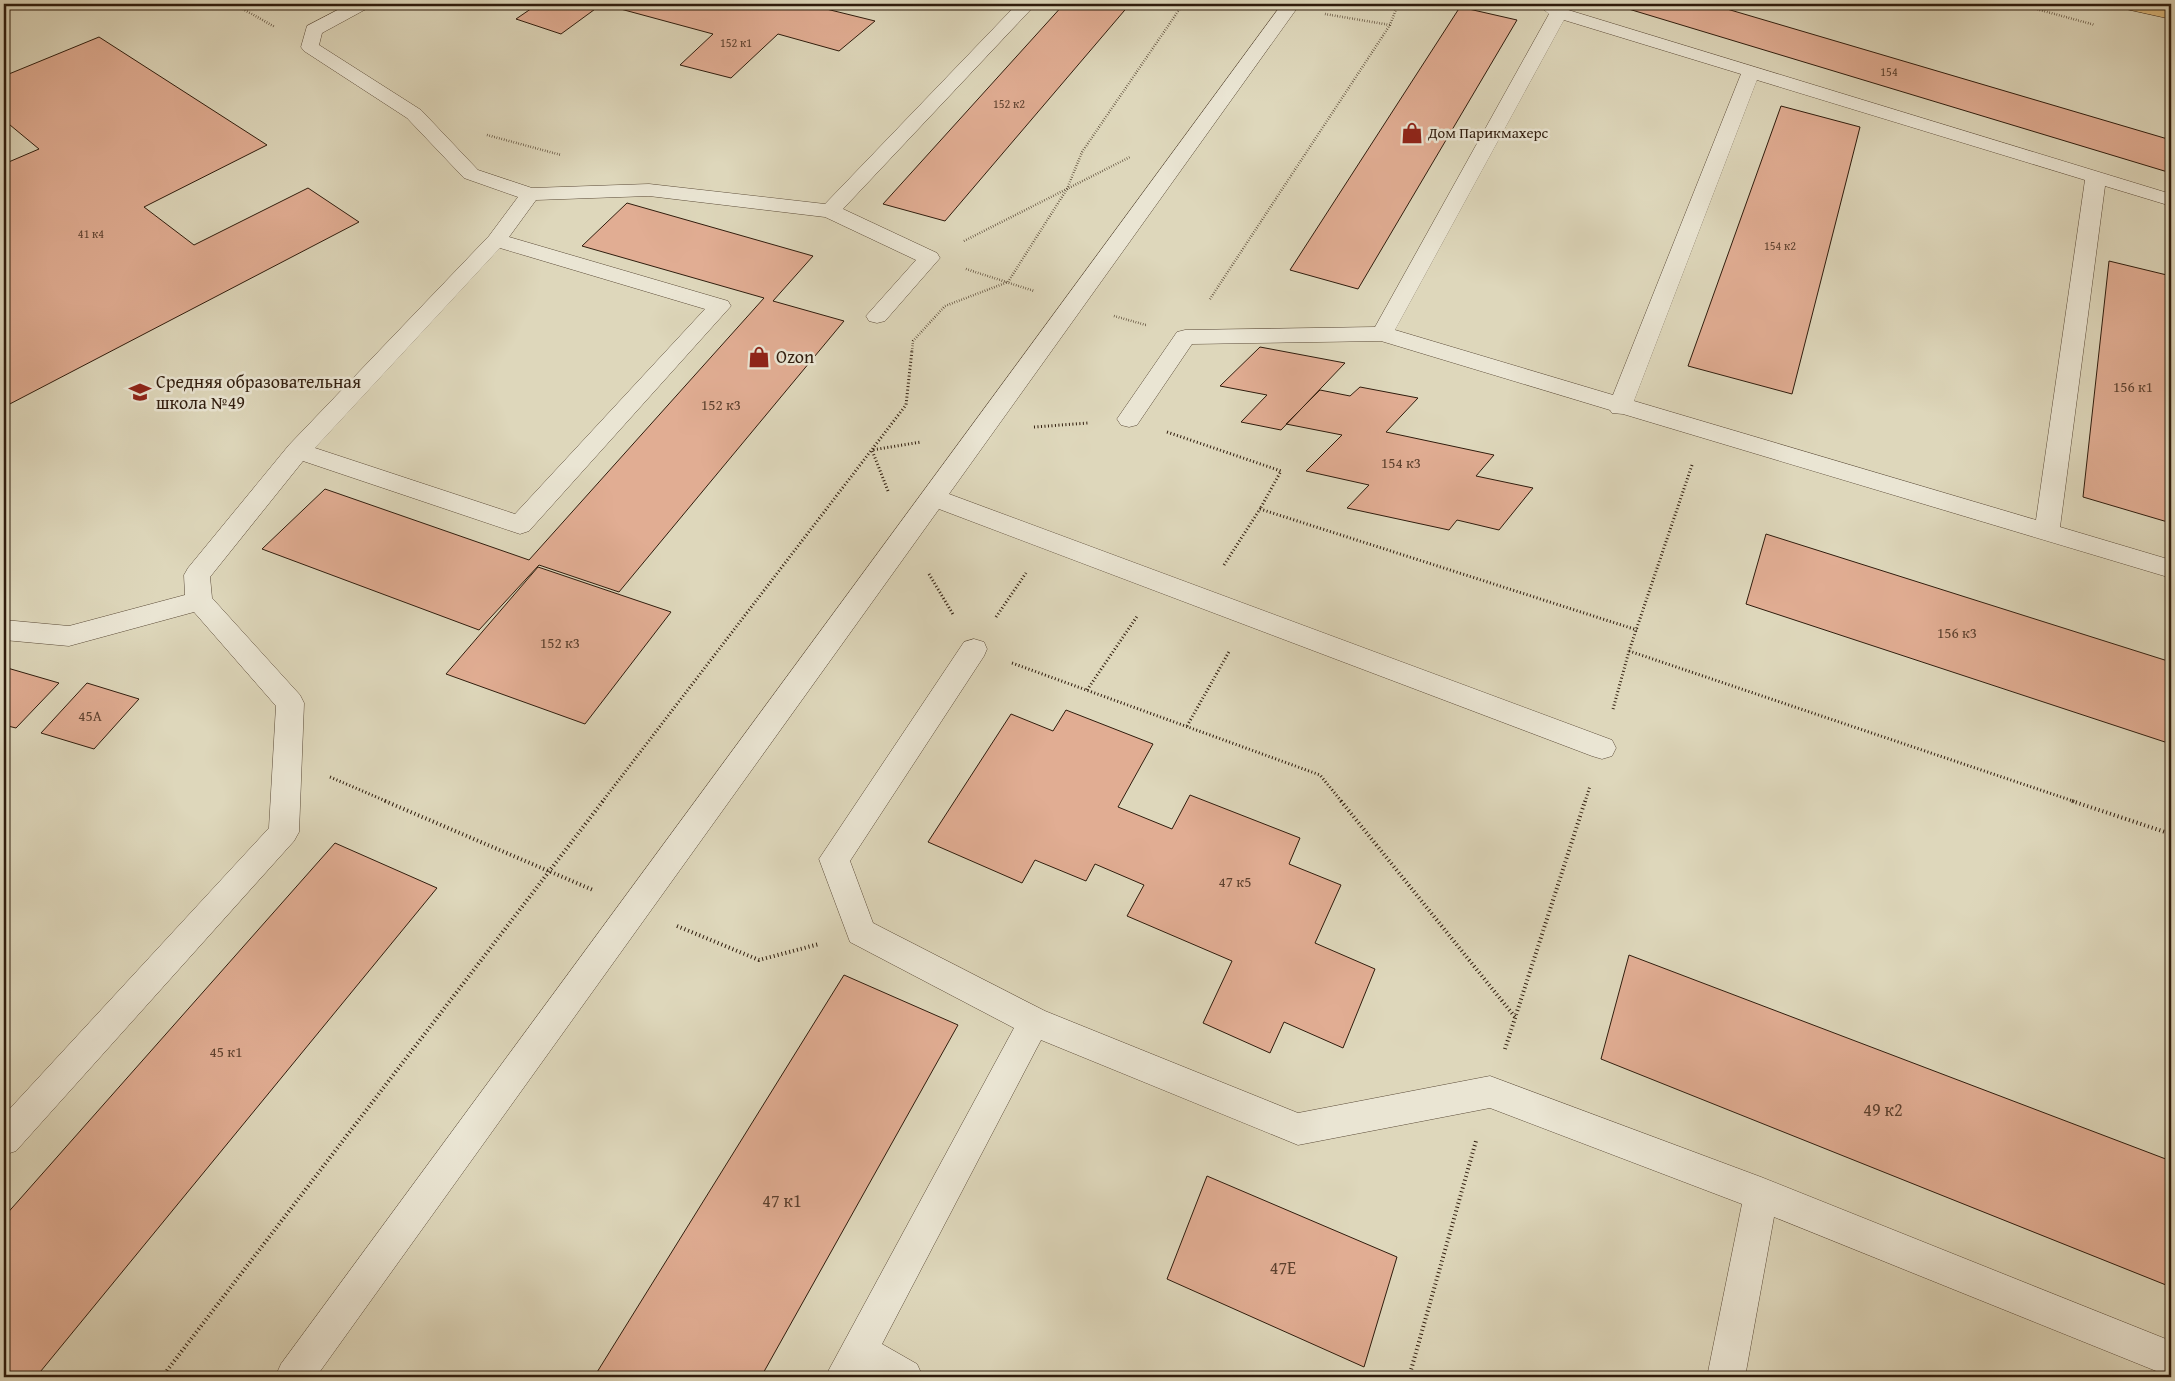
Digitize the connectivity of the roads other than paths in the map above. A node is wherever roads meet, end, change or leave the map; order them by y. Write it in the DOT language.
graph roads {
  1 [pos="362,4"];
  2 [pos="1027,4"];
  3 [pos="2127,4"];
  4 [pos="1290,6"];
  5 [pos="1552,9"];
  6 [pos="2171,14"];
  7 [pos="1751,72"];
  8 [pos="2096,177"];
  9 [pos="530,194"];
  10 [pos="2171,200"];
  11 [pos="830,211"];
  12 [pos="496,240"];
  13 [pos="877,316"];
  14 [pos="1382,334"];
  15 [pos="1620,407"];
  16 [pos="1129,419"];
  17 [pos="298,451"];
  18 [pos="933,497"];
  19 [pos="2047,532"];
  20 [pos="2171,569"];
  21 [pos="199,601"];
  22 [pos="4,630"];
  23 [pos="974,649"];
  24 [pos="1602,748"];
  25 [pos="1034,1022"];
  26 [pos="4,1139"];
  27 [pos="1761,1194"];
  28 [pos="2171,1359"];
  29 [pos="851,1364"];
  30 [pos="294,1377"];
  31 [pos="904,1377"];
  32 [pos="1726,1377"];
  1 -- 9 [label="street"];
  2 -- 11 [label="street"];
  3 -- 6 [label="main road"];
  4 -- 18 [label="street"];
  5 -- 7 [label="street"];
  5 -- 14 [label="street"];
  7 -- 8 [label="street"];
  7 -- 15 [label="street"];
  8 -- 10 [label="street"];
  8 -- 19 [label="street"];
  9 -- 11 [label="street"];
  9 -- 12 [label="street"];
  11 -- 13 [label="street"];
  12 -- 17 [label="street"];
  12 -- 17 [label="street"];
  14 -- 15 [label="street"];
  14 -- 16 [label="street"];
  15 -- 19 [label="street"];
  17 -- 21 [label="street"];
  18 -- 24 [label="street"];
  18 -- 30 [label="street"];
  19 -- 20 [label="street"];
  21 -- 22 [label="street"];
  21 -- 26 [label="street"];
  23 -- 25 [label="street"];
  25 -- 27 [label="street"];
  25 -- 29 [label="street"];
  27 -- 28 [label="street"];
  27 -- 32 [label="street"];
  29 -- 31 [label="street"];
}
